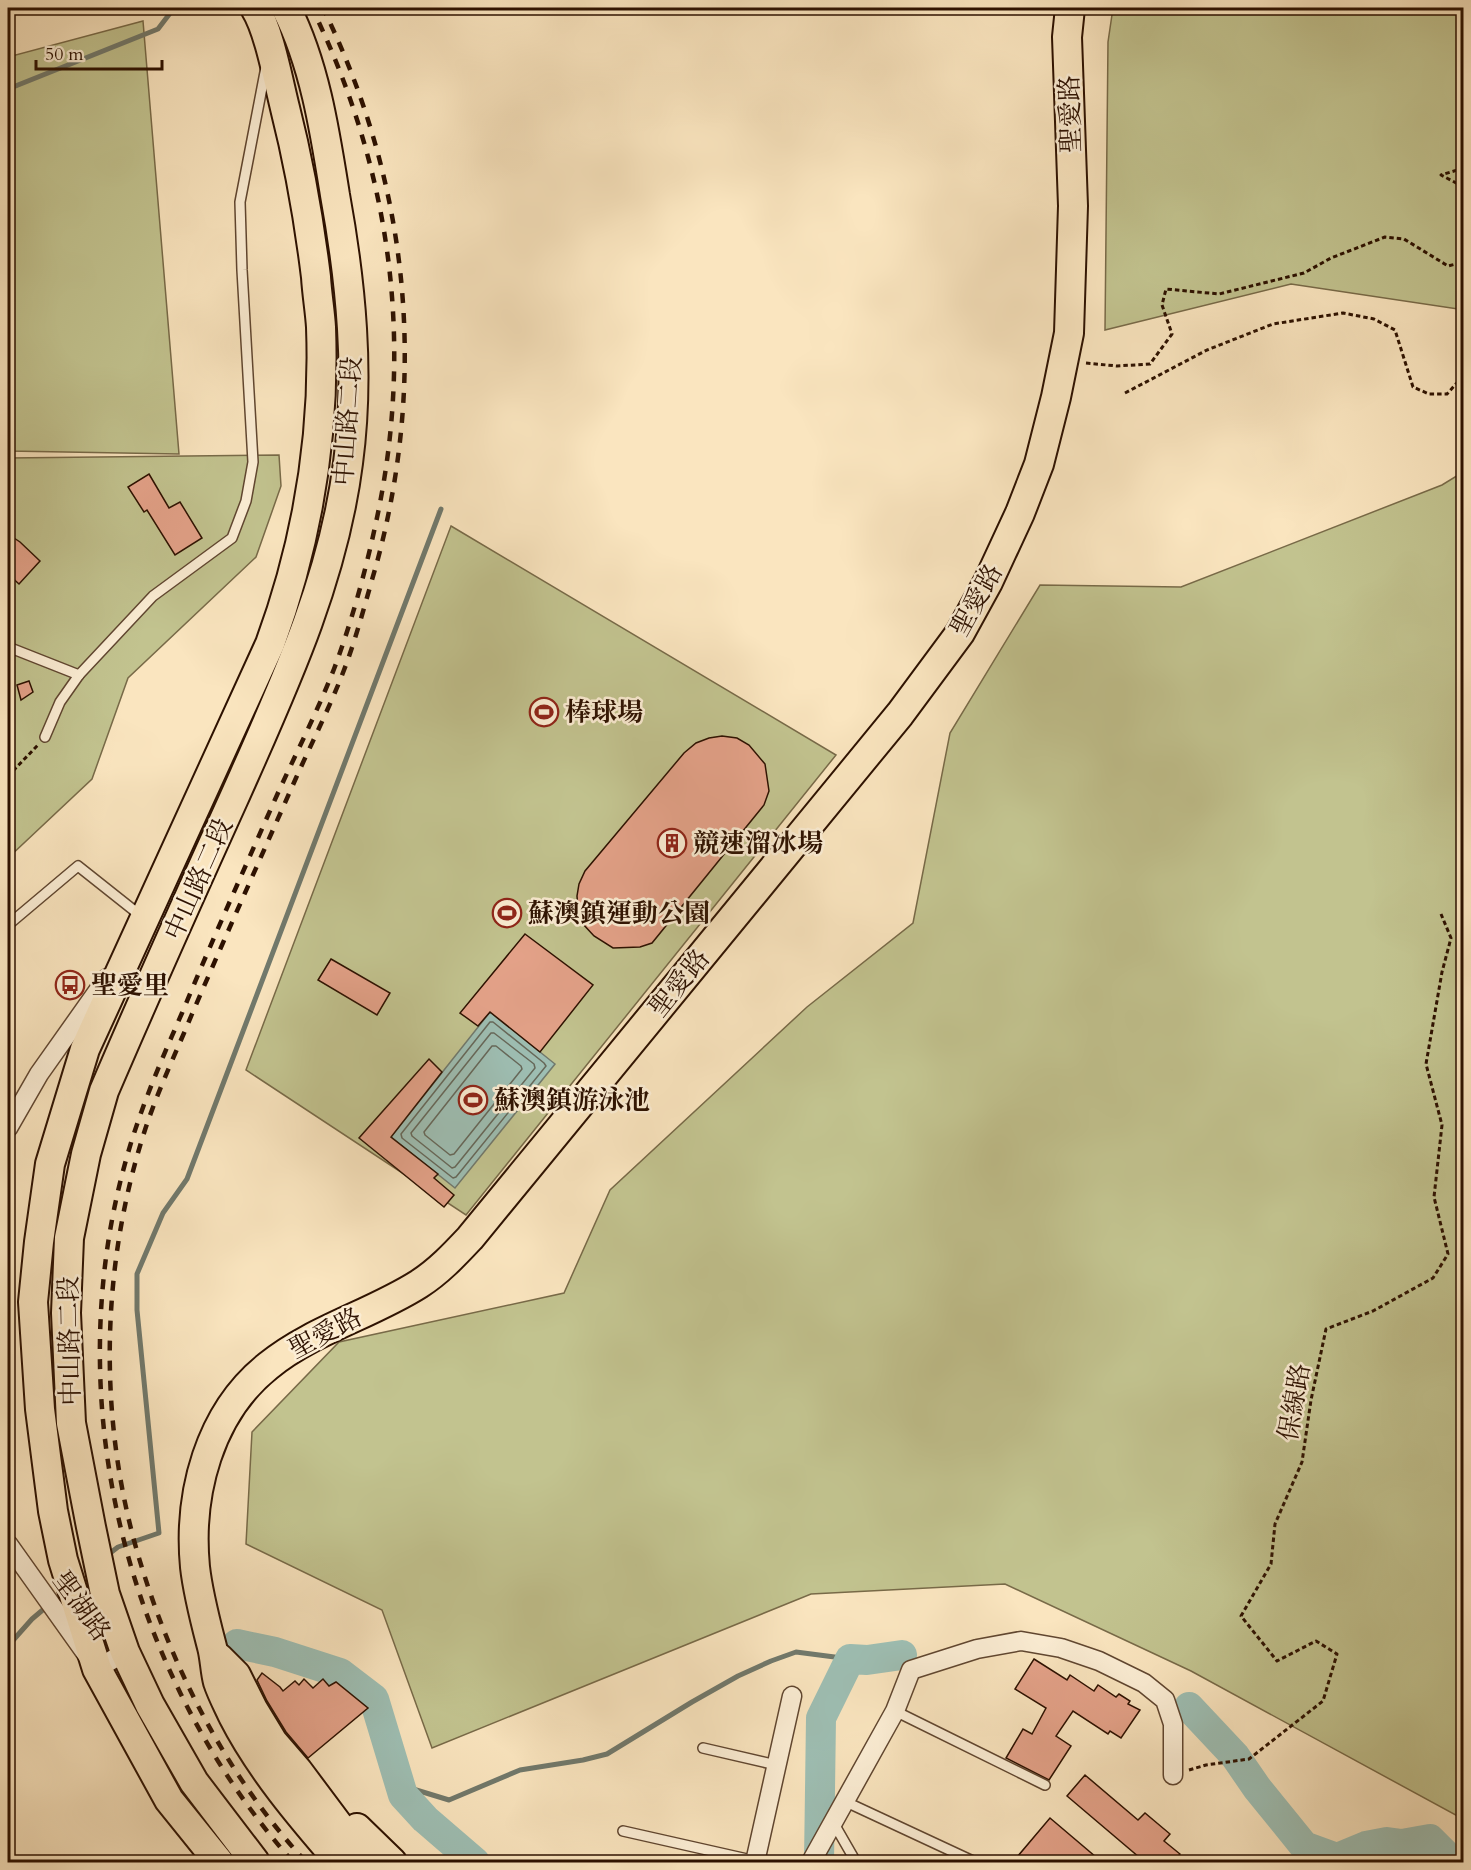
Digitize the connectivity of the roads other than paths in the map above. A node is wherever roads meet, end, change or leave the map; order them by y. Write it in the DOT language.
graph roads {
  1 [pos="255,8"];
  2 [pos="286,8"];
  3 [pos="1070,8"];
  4 [pos="300,34"];
  5 [pos="269,48"];
  6 [pos="8,647"];
  7 [pos="79,675"];
  8 [pos="45,737"];
  9 [pos="8,925"];
  10 [pos="140,928"];
  11 [pos="8,1128"];
  12 [pos="10,1553"];
  13 [pos="125,1652"];
  14 [pos="214,1652"];
  15 [pos="97,1669"];
  16 [pos="792,1696"];
  17 [pos="895,1711"];
  18 [pos="703,1748"];
  19 [pos="776,1765"];
  20 [pos="298,1771"];
  21 [pos="1173,1775"];
  22 [pos="1045,1785"];
  23 [pos="844,1801"];
  24 [pos="833,1822"];
  25 [pos="623,1831"];
  26 [pos="756,1862"];
  27 [pos="219,1863"];
  28 [pos="255,1863"];
  29 [pos="340,1863"];
  30 [pos="366,1863"];
  31 [pos="393,1863"];
  32 [pos="811,1863"];
  33 [pos="856,1863"];
  34 [pos="975,1863"];
  1 -- 5 [label="main road, 中山路二段"];
  2 -- 4 [label="main road, 中山路二段"];
  3 -- 14 [label="main road, 聖愛路"];
  4 -- 5 [label="main road"];
  4 -- 13 [label="main road, 中山路二段"];
  5 -- 7 [label="lane"];
  5 -- 10 [label="main road, 中山路二段"];
  6 -- 7 [label="lane"];
  7 -- 8 [label="lane"];
  9 -- 10 [label="lane"];
  10 -- 11 [label="street"];
  10 -- 15 [label="main road, 中山路二段"];
  12 -- 15 [label="street, 聖湖路"];
  13 -- 15 [label="street, 聖湖路"];
  13 -- 28 [label="main road, 中山路二段"];
  14 -- 20 [label="main road, 聖愛路"];
  14 -- 29 [label="main road, 聖愛路"];
  15 -- 27 [label="main road, 中山路二段"];
  16 -- 19 [label="street"];
  17 -- 21 [label="street"];
  17 -- 22 [label="lane"];
  17 -- 23 [label="street"];
  18 -- 19 [label="lane"];
  19 -- 26 [label="street"];
  20 -- 30 [label="main road, 聖愛路"];
  20 -- 31 [label="main road"];
  23 -- 24 [label="street"];
  23 -- 34 [label="lane"];
  24 -- 32 [label="street"];
  24 -- 33 [label="lane"];
  25 -- 26 [label="lane"];
}
